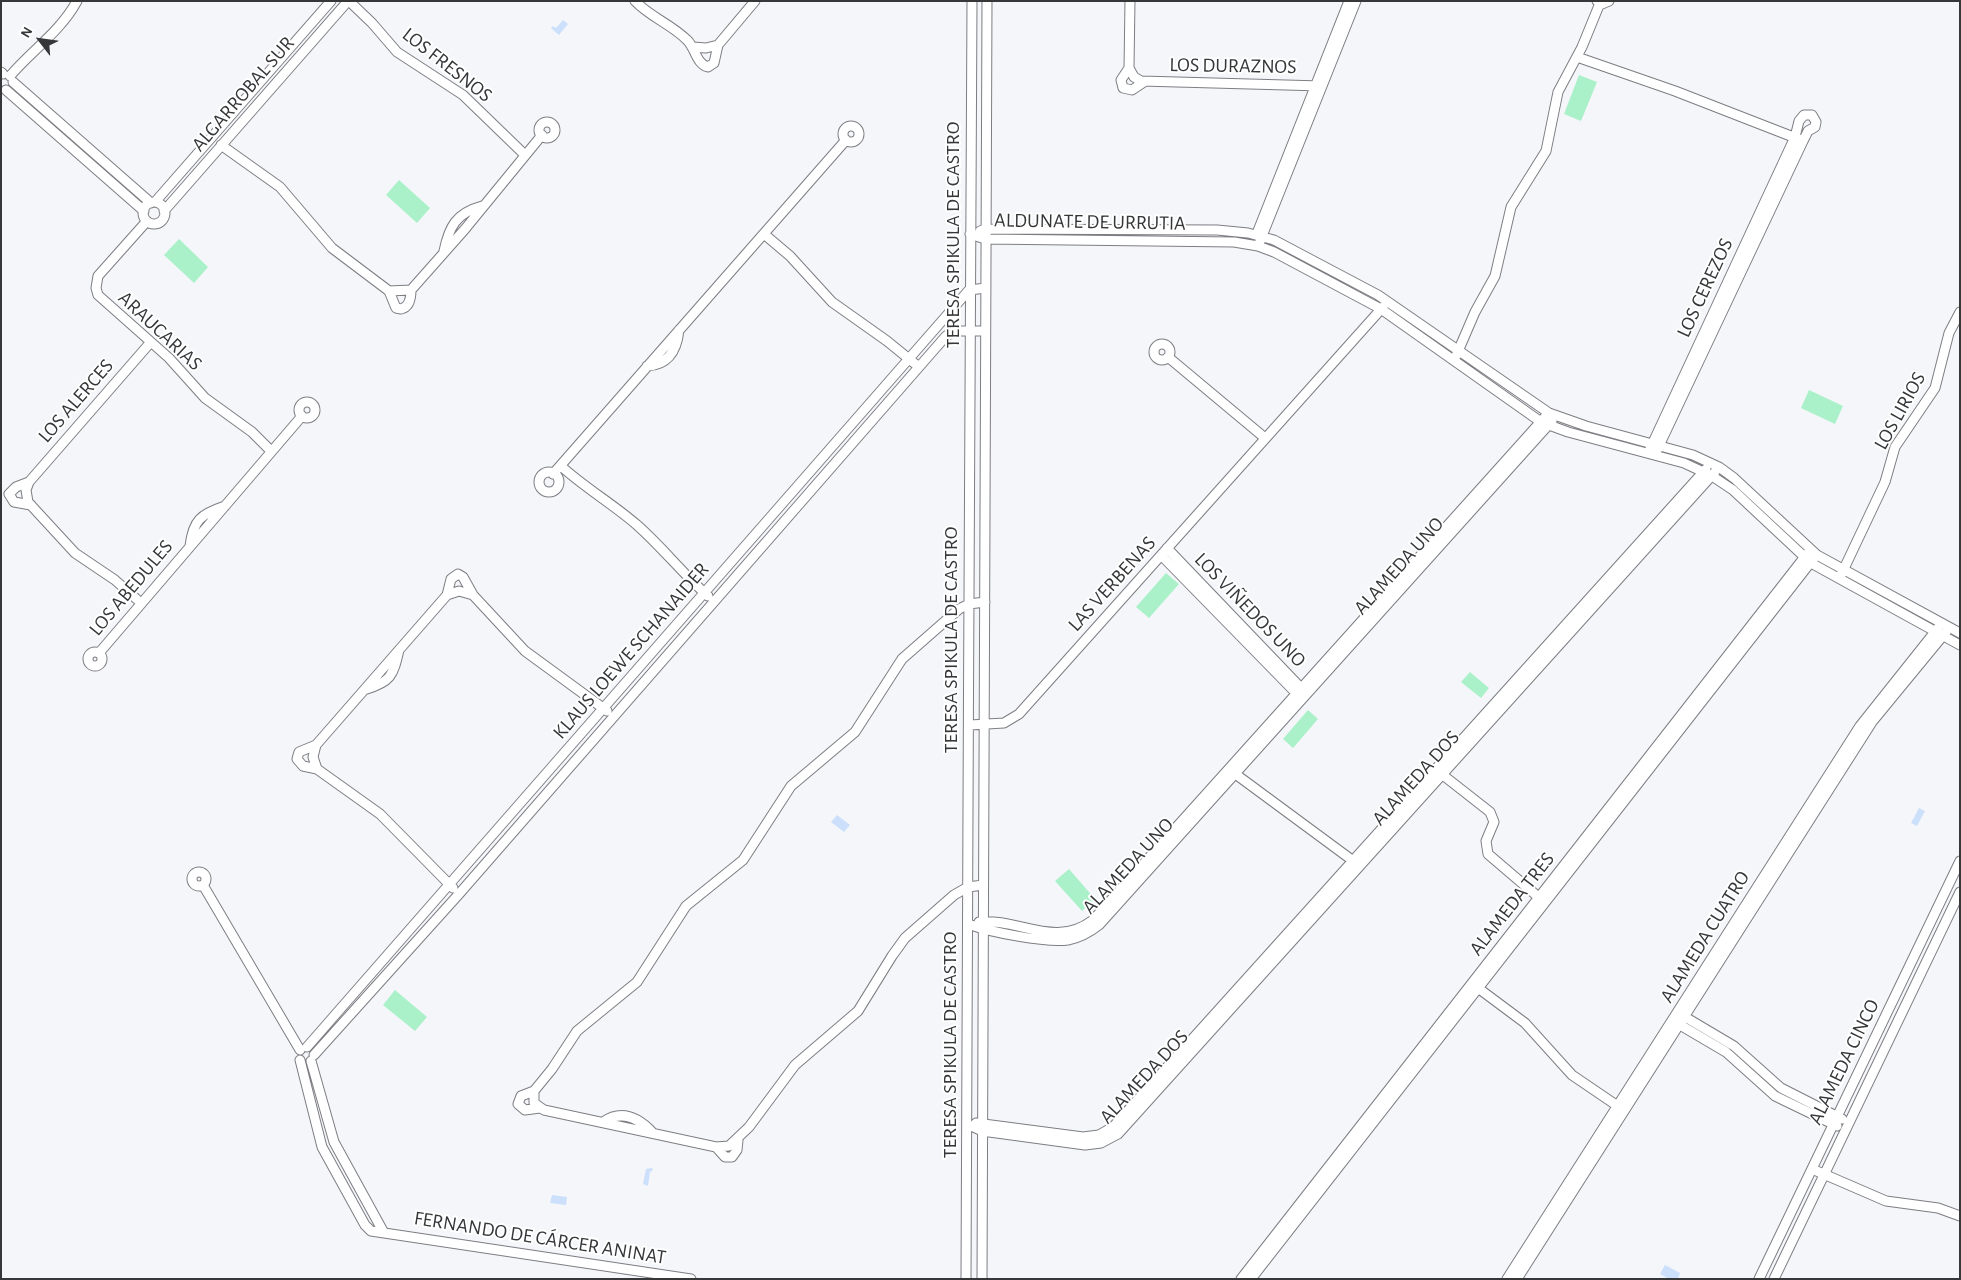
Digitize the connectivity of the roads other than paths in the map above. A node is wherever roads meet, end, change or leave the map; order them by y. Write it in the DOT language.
graph roads {
  1 [pos="77,1"];
  2 [pos="331,1"];
  3 [pos="348,1"];
  4 [pos="636,1"];
  5 [pos="755,1"];
  6 [pos="972,1"];
  7 [pos="988,1"];
  8 [pos="1130,1"];
  9 [pos="1349,1"];
  10 [pos="1356,1"];
  11 [pos="1602,2"];
  12 [pos="718,45"];
  13 [pos="693,47"];
  14 [pos="1577,57"];
  15 [pos="1129,68"];
  16 [pos="6,76"];
  17 [pos="1144,82"];
  18 [pos="1319,85"];
  19 [pos="4,90"];
  20 [pos="1799,126"];
  21 [pos="1808,131"];
  22 [pos="542,135"];
  23 [pos="1799,139"];
  24 [pos="846,140"];
  25 [pos="221,145"];
  26 [pos="525,155"];
  27 [pos="153,203"];
  28 [pos="482,206"];
  29 [pos="144,210"];
  30 [pos="164,211"];
  31 [pos="147,221"];
  32 [pos="985,229"];
  33 [pos="764,234"];
  34 [pos="970,234"];
  35 [pos="1259,235"];
  36 [pos="985,239"];
  37 [pos="1255,245"];
  38 [pos="444,252"];
  39 [pos="986,288"];
  40 [pos="411,290"];
  41 [pos="969,290"];
  42 [pos="389,291"];
  43 [pos="1389,301"];
  44 [pos="1381,309"];
  45 [pos="1960,312"];
  46 [pos="969,331"];
  47 [pos="985,331"];
  48 [pos="150,343"];
  49 [pos="1458,351"];
  50 [pos="1168,357"];
  51 [pos="909,358"];
  52 [pos="1454,360"];
  53 [pos="919,367"];
  54 [pos="1553,415"];
  55 [pos="302,416"];
  56 [pos="1545,424"];
  57 [pos="1265,438"];
  58 [pos="1655,445"];
  59 [pos="272,451"];
  60 [pos="1651,455"];
  61 [pos="1715,465"];
  62 [pos="561,466"];
  63 [pos="553,474"];
  64 [pos="1708,474"];
  65 [pos="29,482"];
  66 [pos="31,505"];
  67 [pos="1164,552"];
  68 [pos="1814,553"];
  69 [pos="1808,561"];
  70 [pos="1843,570"];
  71 [pos="1839,579"];
  72 [pos="705,593"];
  73 [pos="447,595"];
  74 [pos="473,595"];
  75 [pos="714,601"];
  76 [pos="985,602"];
  77 [pos="142,603"];
  78 [pos="969,604"];
  79 [pos="1947,625"];
  80 [pos="1939,633"];
  81 [pos="1960,633"];
  82 [pos="1960,645"];
  83 [pos="99,653"];
  84 [pos="1298,691"];
  85 [pos="1305,698"];
  86 [pos="604,708"];
  87 [pos="613,717"];
  88 [pos="984,725"];
  89 [pos="970,726"];
  90 [pos="316,745"];
  91 [pos="317,769"];
  92 [pos="1232,771"];
  93 [pos="1439,772"];
  94 [pos="1960,862"];
  95 [pos="1357,864"];
  96 [pos="449,884"];
  97 [pos="203,885"];
  98 [pos="983,885"];
  99 [pos="968,887"];
  100 [pos="1960,892"];
  101 [pos="458,894"];
  102 [pos="1542,901"];
  103 [pos="968,924"];
  104 [pos="984,926"];
  105 [pos="1475,986"];
  106 [pos="1679,1019"];
  107 [pos="303,1048"];
  108 [pos="313,1058"];
  109 [pos="300,1060"];
  110 [pos="534,1090"];
  111 [pos="540,1108"];
  112 [pos="1621,1108"];
  113 [pos="1835,1120"];
  114 [pos="967,1124"];
  115 [pos="982,1126"];
  116 [pos="1847,1126"];
  117 [pos="1812,1169"];
  118 [pos="1824,1174"];
  119 [pos="1960,1216"];
  120 [pos="384,1233"];
  121 [pos="691,1279"];
  122 [pos="966,1279"];
  123 [pos="982,1279"];
  124 [pos="1240,1279"];
  125 [pos="1251,1279"];
  126 [pos="1508,1279"];
  127 [pos="1517,1279"];
  128 [pos="1759,1279"];
  129 [pos="1774,1279"];
  1 -- 16 [label="street"];
  2 -- 27 [label="street, ALGARROBAL SUR"];
  3 -- 25 [label="street, ALGARROBAL SUR"];
  3 -- 26 [label="street, LOS FRESNOS"];
  4 -- 13 [label="street"];
  5 -- 12 [label="street"];
  6 -- 34 [label="street, TERESA SPIKULA DE CASTRO"];
  7 -- 32 [label="street, TERESA SPIKULA DE CASTRO"];
  8 -- 15 [label="street, LOS DURAZNOS"];
  9 -- 18 [label="street"];
  10 -- 18 [label="street"];
  11 -- 14 [label="street"];
  12 -- 13 [label="street"];
  12 -- 13 [label="street"];
  14 -- 23 [label="street"];
  14 -- 49 [label="street"];
  15 -- 17 [label="street, LOS DURAZNOS"];
  15 -- 17 [label="street, LOS DURAZNOS"];
  16 -- 19 [label="street"];
  16 -- 27 [label="street"];
  17 -- 18 [label="street, LOS DURAZNOS"];
  18 -- 35 [label="street"];
  19 -- 29 [label="street"];
  20 -- 21 [label="street"];
  20 -- 21 [label="street, LOS CEREZOS"];
  20 -- 23 [label="street, LOS CEREZOS"];
  21 -- 23 [label="street, LOS CEREZOS"];
  22 -- 26 [label="street"];
  23 -- 58 [label="street, LOS CEREZOS"];
  24 -- 33 [label="street"];
  25 -- 30 [label="street, ALGARROBAL SUR"];
  25 -- 42 [label="street"];
  26 -- 28 [label="street"];
  27 -- 29 [label="street"];
  27 -- 30 [label="street"];
  28 -- 38 [label="street"];
  28 -- 38 [label="street"];
  29 -- 31 [label="street"];
  30 -- 31 [label="street"];
  31 -- 48 [label="street, ARAUCARIAS"];
  32 -- 34 [label="street, ALDUNATE DE URRUTIA"];
  32 -- 35 [label="street, ALDUNATE DE URRUTIA"];
  32 -- 36 [label="street, TERESA SPIKULA DE CASTRO"];
  33 -- 51 [label="street"];
  33 -- 62 [label="street"];
  34 -- 36 [label="street, ALDUNATE DE URRUTIA"];
  34 -- 41 [label="street, TERESA SPIKULA DE CASTRO"];
  35 -- 37 [label="street"];
  35 -- 43 [label="street, ALDUNATE DE URRUTIA"];
  36 -- 37 [label="street, ALDUNATE DE URRUTIA"];
  36 -- 39 [label="street, TERESA SPIKULA DE CASTRO"];
  37 -- 44 [label="street, ALDUNATE DE URRUTIA"];
  38 -- 40 [label="street"];
  39 -- 41 [label="street"];
  39 -- 47 [label="street, TERESA SPIKULA DE CASTRO"];
  40 -- 42 [label="street"];
  40 -- 42 [label="street"];
  41 -- 46 [label="street, TERESA SPIKULA DE CASTRO"];
  41 -- 51 [label="street, KLAUS LOEWE SCHANAIDER"];
  43 -- 44 [label="street, LAS VERBENAS"];
  43 -- 49 [label="street, ALDUNATE DE URRUTIA"];
  44 -- 52 [label="street, ALDUNATE DE URRUTIA"];
  44 -- 57 [label="street, LAS VERBENAS"];
  45 -- 70 [label="street, LOS LIRIOS"];
  46 -- 47 [label="street, KLAUS LOEWE SCHANAIDER"];
  46 -- 53 [label="street, KLAUS LOEWE SCHANAIDER"];
  46 -- 78 [label="street, TERESA SPIKULA DE CASTRO"];
  47 -- 76 [label="street, TERESA SPIKULA DE CASTRO"];
  48 -- 59 [label="street, ARAUCARIAS"];
  48 -- 65 [label="street, LOS ALERCES"];
  49 -- 52 [label="street"];
  49 -- 54 [label="street, ALDUNATE DE URRUTIA"];
  50 -- 57 [label="street"];
  51 -- 53 [label="street"];
  51 -- 72 [label="street, KLAUS LOEWE SCHANAIDER"];
  52 -- 56 [label="street, ALDUNATE DE URRUTIA"];
  53 -- 75 [label="street, KLAUS LOEWE SCHANAIDER"];
  54 -- 56 [label="street, ALAMEDA UNO"];
  54 -- 58 [label="street, ALDUNATE DE URRUTIA"];
  55 -- 59 [label="street, LOS ABEDULES"];
  56 -- 60 [label="street, ALDUNATE DE URRUTIA"];
  56 -- 84 [label="street, ALAMEDA UNO"];
  56 -- 85 [label="street, ALAMEDA UNO"];
  57 -- 67 [label="street, LAS VERBENAS"];
  58 -- 60 [label="street, LOS CEREZOS"];
  58 -- 61 [label="street, ALDUNATE DE URRUTIA"];
  59 -- 77 [label="street, LOS ABEDULES"];
  60 -- 64 [label="street, ALDUNATE DE URRUTIA"];
  61 -- 64 [label="street, ALAMEDA DOS"];
  61 -- 68 [label="street, ALDUNATE DE URRUTIA"];
  62 -- 63 [label="street"];
  62 -- 72 [label="street"];
  64 -- 69 [label="street, ALDUNATE DE URRUTIA"];
  64 -- 93 [label="street, ALAMEDA DOS"];
  65 -- 66 [label="street"];
  65 -- 66 [label="street, LOS ALERCES"];
  66 -- 77 [label="street, LOS ALERCES"];
  67 -- 84 [label="street, LOS VIÑEDOS UNO"];
  67 -- 88 [label="street, LAS VERBENAS"];
  68 -- 69 [label="street, ALAMEDA TRES"];
  68 -- 70 [label="street, ALDUNATE DE URRUTIA"];
  69 -- 71 [label="street, ALDUNATE DE URRUTIA"];
  69 -- 102 [label="street, ALAMEDA TRES"];
  70 -- 71 [label="street, LOS LIRIOS"];
  70 -- 79 [label="street, ALDUNATE DE URRUTIA"];
  71 -- 80 [label="street, ALDUNATE DE URRUTIA"];
  72 -- 75 [label="street"];
  72 -- 86 [label="street, KLAUS LOEWE SCHANAIDER"];
  73 -- 74 [label="street"];
  73 -- 74 [label="street"];
  73 -- 90 [label="street"];
  74 -- 86 [label="street"];
  75 -- 87 [label="street, KLAUS LOEWE SCHANAIDER"];
  76 -- 78 [label="street"];
  76 -- 88 [label="street, TERESA SPIKULA DE CASTRO"];
  77 -- 83 [label="street, LOS ABEDULES"];
  78 -- 89 [label="street, TERESA SPIKULA DE CASTRO"];
  78 -- 110 [label="street"];
  79 -- 80 [label="street, ALAMEDA CUATRO"];
  79 -- 81 [label="street, ALDUNATE DE URRUTIA"];
  80 -- 82 [label="street, ALDUNATE DE URRUTIA"];
  80 -- 106 [label="street, ALAMEDA CUATRO"];
  84 -- 85 [label="street, LOS VIÑEDOS UNO"];
  84 -- 92 [label="street, ALAMEDA UNO"];
  85 -- 92 [label="street, ALAMEDA UNO"];
  86 -- 87 [label="street"];
  86 -- 96 [label="street, KLAUS LOEWE SCHANAIDER"];
  87 -- 101 [label="street, KLAUS LOEWE SCHANAIDER"];
  88 -- 89 [label="street, LAS VERBENAS"];
  88 -- 98 [label="street, TERESA SPIKULA DE CASTRO"];
  89 -- 99 [label="street, TERESA SPIKULA DE CASTRO"];
  90 -- 91 [label="street"];
  90 -- 91 [label="street"];
  91 -- 96 [label="street"];
  92 -- 95 [label="street"];
  92 -- 104 [label="street, ALAMEDA UNO"];
  93 -- 95 [label="street, ALAMEDA DOS"];
  93 -- 102 [label="street"];
  94 -- 113 [label="street, ALAMEDA CINCO"];
  95 -- 115 [label="street, ALAMEDA DOS"];
  96 -- 101 [label="street"];
  96 -- 107 [label="street, KLAUS LOEWE SCHANAIDER"];
  97 -- 107 [label="street"];
  98 -- 99 [label="street"];
  98 -- 104 [label="street, TERESA SPIKULA DE CASTRO"];
  99 -- 103 [label="street, TERESA SPIKULA DE CASTRO"];
  99 -- 111 [label="street"];
  100 -- 116 [label="street, ALAMEDA CINCO"];
  101 -- 108 [label="street, KLAUS LOEWE SCHANAIDER"];
  102 -- 105 [label="street, ALAMEDA TRES"];
  103 -- 104 [label="street, ALAMEDA UNO"];
  103 -- 114 [label="street, TERESA SPIKULA DE CASTRO"];
  104 -- 115 [label="street, TERESA SPIKULA DE CASTRO"];
  105 -- 112 [label="street"];
  105 -- 124 [label="street, ALAMEDA TRES"];
  105 -- 125 [label="street, ALAMEDA TRES"];
  106 -- 112 [label="street, ALAMEDA CUATRO"];
  106 -- 113 [label="street"];
  107 -- 108 [label="street"];
  107 -- 109 [label="street"];
  108 -- 109 [label="street"];
  108 -- 120 [label="street"];
  109 -- 120 [label="street"];
  110 -- 111 [label="street"];
  110 -- 111 [label="street"];
  112 -- 126 [label="street, ALAMEDA CUATRO"];
  112 -- 127 [label="street, ALAMEDA CUATRO"];
  113 -- 116 [label="street"];
  113 -- 117 [label="street, ALAMEDA CINCO"];
  114 -- 115 [label="street, ALAMEDA DOS"];
  114 -- 122 [label="street, TERESA SPIKULA DE CASTRO"];
  115 -- 123 [label="street, TERESA SPIKULA DE CASTRO"];
  116 -- 118 [label="street, ALAMEDA CINCO"];
  117 -- 118 [label="street"];
  117 -- 128 [label="street, ALAMEDA CINCO"];
  118 -- 119 [label="street"];
  118 -- 129 [label="street, ALAMEDA CINCO"];
  120 -- 121 [label="street, FERNANDO DE CÁRCER ANINAT"];
}
